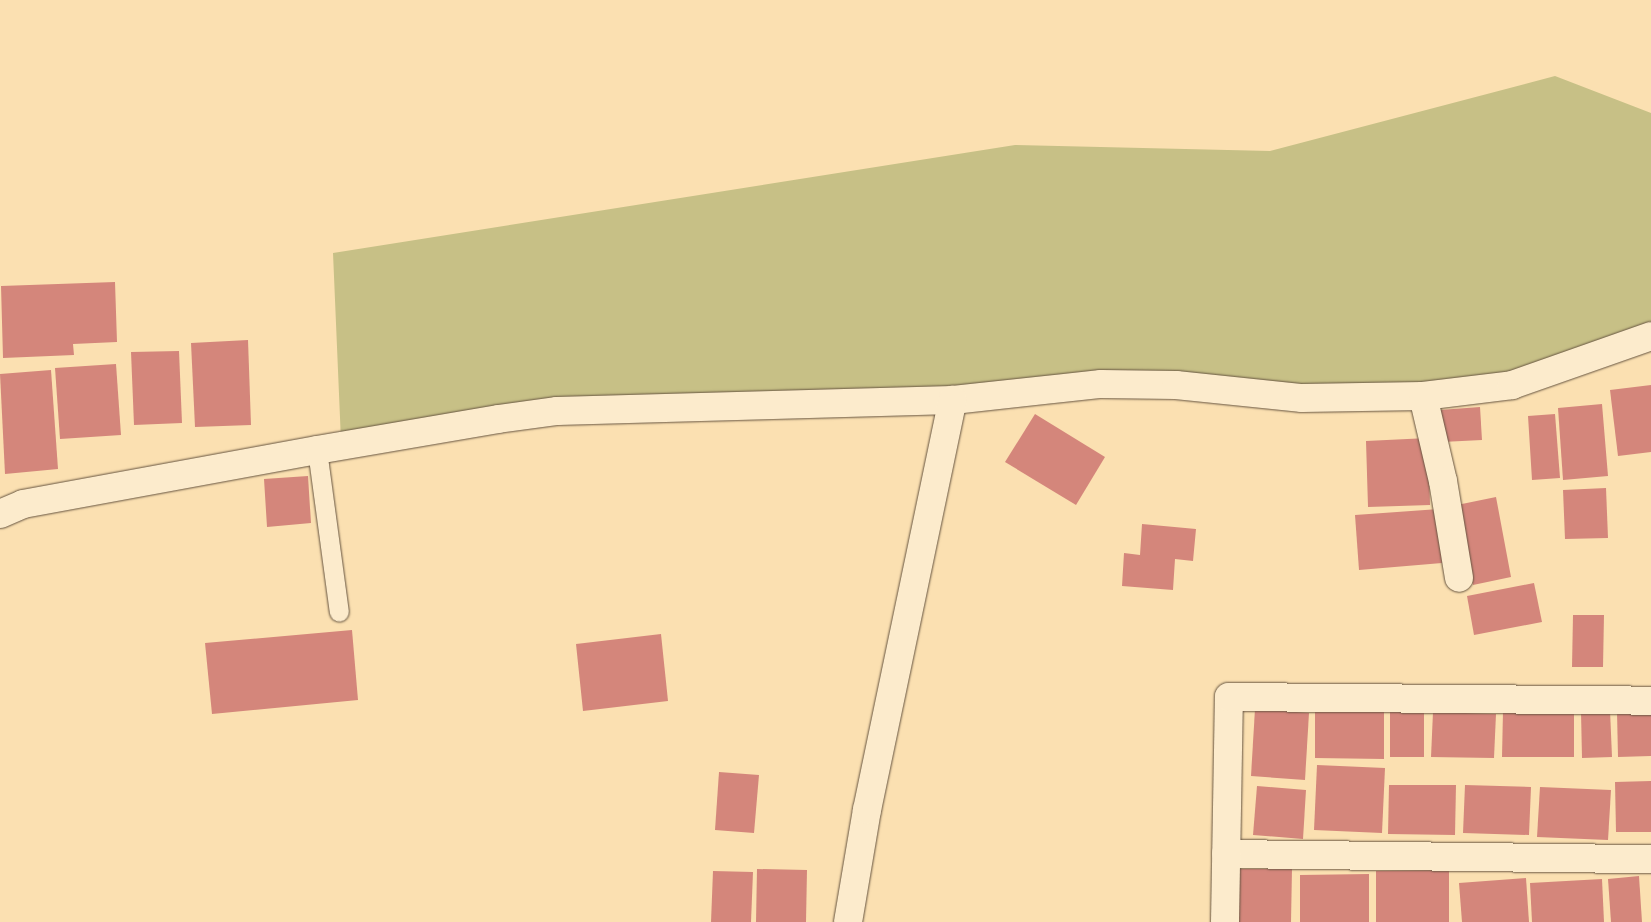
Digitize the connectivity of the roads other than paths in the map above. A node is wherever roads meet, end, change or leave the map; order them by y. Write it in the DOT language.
graph roads {
  1 [pos="1651,336"];
  2 [pos="1423,396"];
  3 [pos="953,400"];
  4 [pos="318,450"];
  5 [pos="8,506"];
  6 [pos="1459,578"];
  7 [pos="339,612"];
  8 [pos="1651,701"];
  9 [pos="1226,854"];
  10 [pos="1651,859"];
  11 [pos="848,922"];
  12 [pos="1225,922"];
  1 -- 2 [label="street"];
  2 -- 3 [label="street"];
  2 -- 6 [label="street"];
  3 -- 4 [label="street"];
  3 -- 11 [label="street"];
  4 -- 5 [label="street"];
  4 -- 7 [label="lane"];
  8 -- 9 [label="street"];
  9 -- 10 [label="street"];
  9 -- 12 [label="street"];
}
